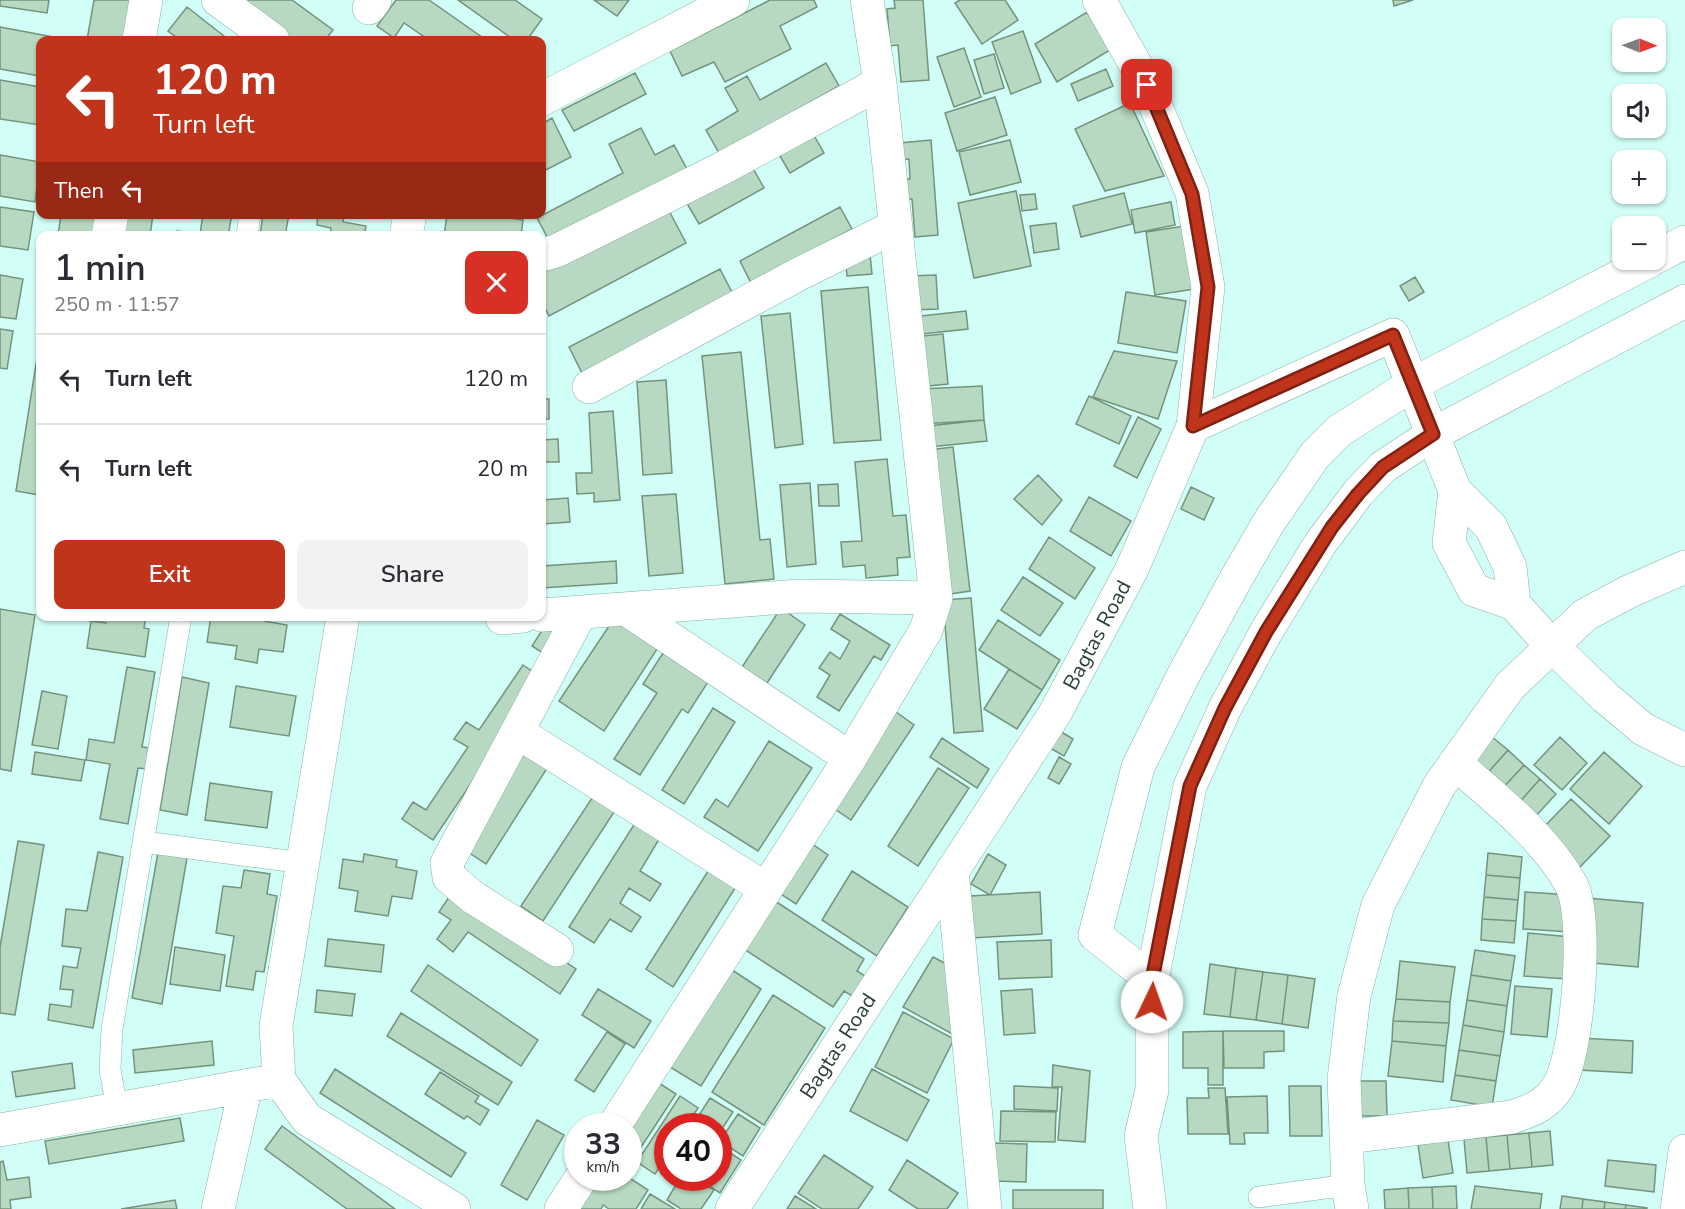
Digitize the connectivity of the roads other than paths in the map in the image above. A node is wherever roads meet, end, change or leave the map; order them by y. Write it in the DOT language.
graph roads {
  1 [pos="146,0"];
  2 [pos="218,0"];
  3 [pos="733,0"];
  4 [pos="867,0"];
  5 [pos="1099,0"];
  6 [pos="140,36"];
  7 [pos="268,36"];
  8 [pos="880,83"];
  9 [pos="546,97"];
  10 [pos="896,226"];
  11 [pos="1685,242"];
  12 [pos="1666,252"];
  13 [pos="546,254"];
  14 [pos="1632,270"];
  15 [pos="1685,302"];
  16 [pos="1413,384"];
  17 [pos="589,387"];
  18 [pos="1193,426"];
  19 [pos="1433,434"];
  20 [pos="1455,490"];
  21 [pos="1685,567"];
  22 [pos="936,598"];
  23 [pos="1514,604"];
  24 [pos="626,609"];
  25 [pos="581,612"];
  26 [pos="546,615"];
  27 [pos="180,621"];
  28 [pos="342,621"];
  29 [pos="1551,645"];
  30 [pos="519,733"];
  31 [pos="1685,750"];
  32 [pos="850,758"];
  33 [pos="1455,763"];
  34 [pos="144,842"];
  35 [pos="303,863"];
  36 [pos="952,871"];
  37 [pos="766,889"];
  38 [pos="558,950"];
  39 [pos="1152,980"];
  40 [pos="279,1080"];
  41 [pos="246,1086"];
  42 [pos="117,1109"];
  43 [pos="622,1113"];
  44 [pos="0,1130"];
  45 [pos="1346,1137"];
  46 [pos="1685,1151"];
  47 [pos="573,1191"];
  48 [pos="1259,1197"];
  49 [pos="1350,1197"];
  50 [pos="979,1201"];
  51 [pos="218,1209"];
  52 [pos="454,1209"];
  53 [pos="561,1209"];
  54 [pos="732,1209"];
  55 [pos="1150,1209"];
  56 [pos="1677,1209"];
  1 -- 6 [label="street"];
  2 -- 7 [label="street"];
  3 -- 9 [label="street"];
  4 -- 8 [label="street"];
  5 -- 18 [label="street, Bagtas Road"];
  8 -- 10 [label="street"];
  8 -- 13 [label="street"];
  10 -- 17 [label="street"];
  10 -- 22 [label="street"];
  11 -- 12 [label="street"];
  14 -- 16 [label="street"];
  15 -- 19 [label="street"];
  16 -- 18 [label="street"];
  16 -- 19 [label="street"];
  16 -- 39 [label="street"];
  18 -- 36 [label="street, Bagtas Road"];
  19 -- 20 [label="street"];
  19 -- 39 [label="street"];
  20 -- 23 [label="street"];
  20 -- 23 [label="street"];
  21 -- 29 [label="street"];
  22 -- 24 [label="street"];
  22 -- 32 [label="street"];
  23 -- 29 [label="street"];
  24 -- 25 [label="street"];
  24 -- 32 [label="street"];
  25 -- 26 [label="street"];
  25 -- 30 [label="street"];
  27 -- 34 [label="lane"];
  28 -- 35 [label="street"];
  29 -- 31 [label="street"];
  29 -- 33 [label="street"];
  30 -- 37 [label="street"];
  30 -- 38 [label="street"];
  32 -- 37 [label="street"];
  33 -- 45 [label="street"];
  33 -- 45 [label="street"];
  34 -- 35 [label="lane"];
  34 -- 42 [label="lane"];
  35 -- 40 [label="street"];
  36 -- 50 [label="street"];
  36 -- 54 [label="street, Bagtas Road"];
  37 -- 43 [label="street"];
  39 -- 55 [label="street"];
  40 -- 41 [label="street"];
  40 -- 52 [label="street"];
  41 -- 42 [label="street"];
  41 -- 51 [label="street"];
  42 -- 44 [label="street"];
  45 -- 49 [label="street"];
  46 -- 56 [label="street"];
  47 -- 53 [label="street"];
  48 -- 49 [label="lane"];
}
